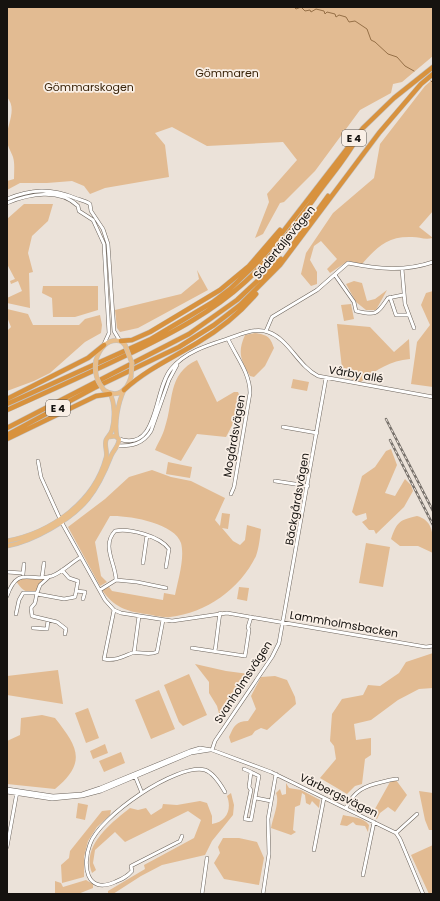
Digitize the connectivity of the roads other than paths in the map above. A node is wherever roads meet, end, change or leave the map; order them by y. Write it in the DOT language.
graph roads {
  1 [pos="433,68"];
  2 [pos="433,74"];
  3 [pos="363,128"];
  4 [pos="368,146"];
  5 [pos="7,198"];
  6 [pos="83,201"];
  7 [pos="7,203"];
  8 [pos="78,206"];
  9 [pos="91,209"];
  10 [pos="299,209"];
  11 [pos="83,214"];
  12 [pos="433,262"];
  13 [pos="402,269"];
  14 [pos="335,275"];
  15 [pos="268,278"];
  16 [pos="403,295"];
  17 [pos="390,297"];
  18 [pos="408,315"];
  19 [pos="414,328"];
  20 [pos="266,331"];
  21 [pos="228,339"];
  22 [pos="121,341"];
  23 [pos="104,345"];
  24 [pos="179,362"];
  25 [pos="326,378"];
  26 [pos="124,390"];
  27 [pos="110,394"];
  28 [pos="433,397"];
  29 [pos="7,399"];
  30 [pos="7,404"];
  31 [pos="7,410"];
  32 [pos="283,427"];
  33 [pos="7,428"];
  34 [pos="317,433"];
  35 [pos="7,435"];
  36 [pos="108,437"];
  37 [pos="118,438"];
  38 [pos="7,439"];
  39 [pos="106,445"];
  40 [pos="117,447"];
  41 [pos="38,460"];
  42 [pos="274,481"];
  43 [pos="308,486"];
  44 [pos="231,494"];
  45 [pos="61,521"];
  46 [pos="147,535"];
  47 [pos="7,541"];
  48 [pos="7,546"];
  49 [pos="81,557"];
  50 [pos="44,562"];
  51 [pos="143,563"];
  52 [pos="24,564"];
  53 [pos="166,567"];
  54 [pos="62,570"];
  55 [pos="7,572"];
  56 [pos="22,573"];
  57 [pos="50,576"];
  58 [pos="23,577"];
  59 [pos="42,577"];
  60 [pos="116,580"];
  61 [pos="166,588"];
  62 [pos="100,590"];
  63 [pos="76,591"];
  64 [pos="37,594"];
  65 [pos="7,596"];
  66 [pos="83,599"];
  67 [pos="114,610"];
  68 [pos="220,613"];
  69 [pos="16,614"];
  70 [pos="139,616"];
  71 [pos="252,617"];
  72 [pos="48,620"];
  73 [pos="163,620"];
  74 [pos="284,623"];
  75 [pos="33,628"];
  76 [pos="65,634"];
  77 [pos="433,646"];
  78 [pos="192,648"];
  79 [pos="215,650"];
  80 [pos="134,653"];
  81 [pos="212,750"];
  82 [pos="244,769"];
  83 [pos="251,772"];
  84 [pos="276,774"];
  85 [pos="134,775"];
  86 [pos="397,779"];
  87 [pos="7,790"];
  88 [pos="17,792"];
  89 [pos="225,792"];
  90 [pos="142,793"];
  91 [pos="256,798"];
  92 [pos="324,798"];
  93 [pos="271,801"];
  94 [pos="346,808"];
  95 [pos="417,814"];
  96 [pos="374,822"];
  97 [pos="396,833"];
  98 [pos="182,836"];
  99 [pos="7,847"];
  100 [pos="314,850"];
  101 [pos="207,858"];
  102 [pos="363,875"];
  103 [pos="202,894"];
  104 [pos="263,894"];
  105 [pos="424,894"];
  1 -- 3 [label="highway, Södertäljevägen / E 4"];
  2 -- 4 [label="highway, Södertäljevägen / E 4"];
  3 -- 10 [label="highway, Södertäljevägen / E 4"];
  3 -- 31 [label="highway"];
  4 -- 15 [label="highway, Södertäljevägen / E 4"];
  4 -- 33 [label="highway"];
  5 -- 6 [label="street"];
  6 -- 8 [label="street"];
  6 -- 9 [label="street"];
  7 -- 8 [label="street"];
  8 -- 11 [label="street"];
  9 -- 11 [label="street"];
  9 -- 22 [label="street"];
  10 -- 22 [label="highway"];
  10 -- 30 [label="highway, Södertäljevägen / E 4"];
  11 -- 23 [label="street"];
  12 -- 13 [label="street"];
  13 -- 14 [label="street"];
  13 -- 16 [label="street"];
  14 -- 17 [label="street"];
  14 -- 20 [label="street"];
  15 -- 26 [label="highway"];
  15 -- 35 [label="highway, Södertäljevägen / E 4"];
  16 -- 17 [label="street"];
  16 -- 18 [label="street"];
  17 -- 18 [label="street"];
  18 -- 19 [label="street"];
  20 -- 21 [label="street"];
  20 -- 25 [label="street, Vårby allé"];
  21 -- 24 [label="street"];
  21 -- 44 [label="street, Mogårdsvägen"];
  22 -- 23 [label="main road"];
  22 -- 26 [label="main road, bridge"];
  23 -- 27 [label="main road, bridge"];
  23 -- 29 [label="highway"];
  24 -- 37 [label="street"];
  24 -- 40 [label="street"];
  25 -- 28 [label="street, Vårby allé"];
  25 -- 34 [label="street, Bäckgårdsvägen"];
  26 -- 27 [label="main road"];
  26 -- 37 [label="main road"];
  27 -- 36 [label="main road"];
  27 -- 38 [label="highway"];
  32 -- 34 [label="street"];
  34 -- 43 [label="street, Bäckgårdsvägen"];
  36 -- 37 [label="main road"];
  36 -- 39 [label="main road"];
  37 -- 40 [label="main road"];
  39 -- 40 [label="main road"];
  39 -- 45 [label="main road"];
  40 -- 45 [label="main road"];
  41 -- 45 [label="street"];
  42 -- 43 [label="street"];
  43 -- 74 [label="street, Bäckgårdsvägen"];
  45 -- 47 [label="main road"];
  45 -- 48 [label="main road"];
  45 -- 49 [label="street"];
  46 -- 51 [label="street"];
  46 -- 53 [label="street"];
  46 -- 60 [label="street"];
  49 -- 54 [label="street"];
  49 -- 62 [label="street"];
  50 -- 59 [label="street"];
  52 -- 56 [label="street"];
  54 -- 57 [label="street"];
  54 -- 63 [label="street"];
  55 -- 56 [label="street"];
  56 -- 58 [label="street"];
  57 -- 59 [label="street"];
  57 -- 64 [label="street"];
  58 -- 59 [label="street"];
  58 -- 65 [label="street"];
  60 -- 61 [label="street"];
  60 -- 62 [label="street"];
  62 -- 67 [label="street"];
  63 -- 64 [label="street"];
  63 -- 66 [label="street"];
  64 -- 69 [label="street"];
  64 -- 72 [label="street"];
  67 -- 70 [label="street, Lammholmsbacken"];
  67 -- 80 [label="street"];
  68 -- 71 [label="street, Lammholmsbacken"];
  68 -- 73 [label="street, Lammholmsbacken"];
  68 -- 79 [label="street"];
  70 -- 73 [label="street, Lammholmsbacken"];
  70 -- 80 [label="street"];
  71 -- 74 [label="street, Lammholmsbacken"];
  71 -- 79 [label="street"];
  72 -- 75 [label="street"];
  72 -- 76 [label="street"];
  73 -- 80 [label="street"];
  74 -- 77 [label="street, Lammholmsbacken"];
  74 -- 81 [label="street, Svanholmsvägen"];
  78 -- 79 [label="street"];
  81 -- 84 [label="street, Vårbergsvägen"];
  81 -- 85 [label="street, Vårbergsvägen"];
  82 -- 83 [label="street"];
  83 -- 91 [label="street"];
  83 -- 91 [label="street"];
  84 -- 92 [label="street, Vårbergsvägen"];
  84 -- 93 [label="street"];
  85 -- 88 [label="street, Vårbergsvägen"];
  85 -- 90 [label="street"];
  86 -- 94 [label="street"];
  87 -- 88 [label="street, Vårbergsvägen"];
  88 -- 99 [label="street"];
  89 -- 90 [label="street"];
  90 -- 98 [label="street"];
  91 -- 93 [label="street"];
  92 -- 94 [label="street, Vårbergsvägen"];
  92 -- 100 [label="street"];
  93 -- 104 [label="street"];
  94 -- 96 [label="street, Vårbergsvägen"];
  95 -- 97 [label="street"];
  96 -- 97 [label="street, Vårbergsvägen"];
  96 -- 102 [label="street"];
  97 -- 105 [label="street"];
  101 -- 103 [label="street"];
}
